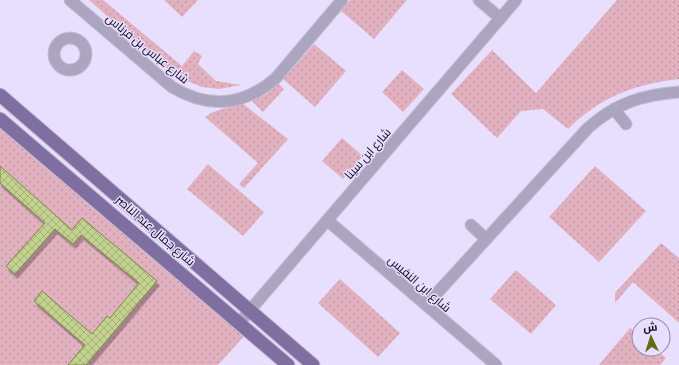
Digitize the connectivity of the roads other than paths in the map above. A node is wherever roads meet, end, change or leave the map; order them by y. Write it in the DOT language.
graph roads {
  1 [pos="70,0"];
  2 [pos="342,0"];
  3 [pos="479,0"];
  4 [pos="516,0"];
  5 [pos="500,18"];
  6 [pos="679,92"];
  7 [pos="0,95"];
  8 [pos="614,109"];
  9 [pos="0,119"];
  10 [pos="626,124"];
  11 [pos="327,220"];
  12 [pos="471,225"];
  13 [pos="486,239"];
  14 [pos="426,305"];
  15 [pos="250,311"];
  16 [pos="239,323"];
  17 [pos="288,365"];
  18 [pos="313,365"];
  19 [pos="496,365"];
  1 -- 2 [label="street, شارع عباس بن فرناس"];
  3 -- 5 [label="street"];
  4 -- 5 [label="street, شارع ابن سينا"];
  5 -- 11 [label="street, شارع ابن سينا"];
  6 -- 8 [label="street"];
  7 -- 15 [label="main road, شارع جمال عبد الناصر"];
  8 -- 10 [label="street"];
  8 -- 13 [label="street"];
  9 -- 16 [label="main road, شارع جمال عبد الناصر"];
  11 -- 14 [label="street, شارع ابن النفيس"];
  11 -- 15 [label="street, شارع ابن سينا"];
  12 -- 13 [label="street"];
  13 -- 14 [label="street"];
  14 -- 19 [label="street, شارع ابن النفيس"];
  15 -- 16 [label="street, شارع ابن سينا"];
  15 -- 18 [label="main road, شارع جمال عبد الناصر"];
  16 -- 17 [label="main road, شارع جمال عبد الناصر"];
}
